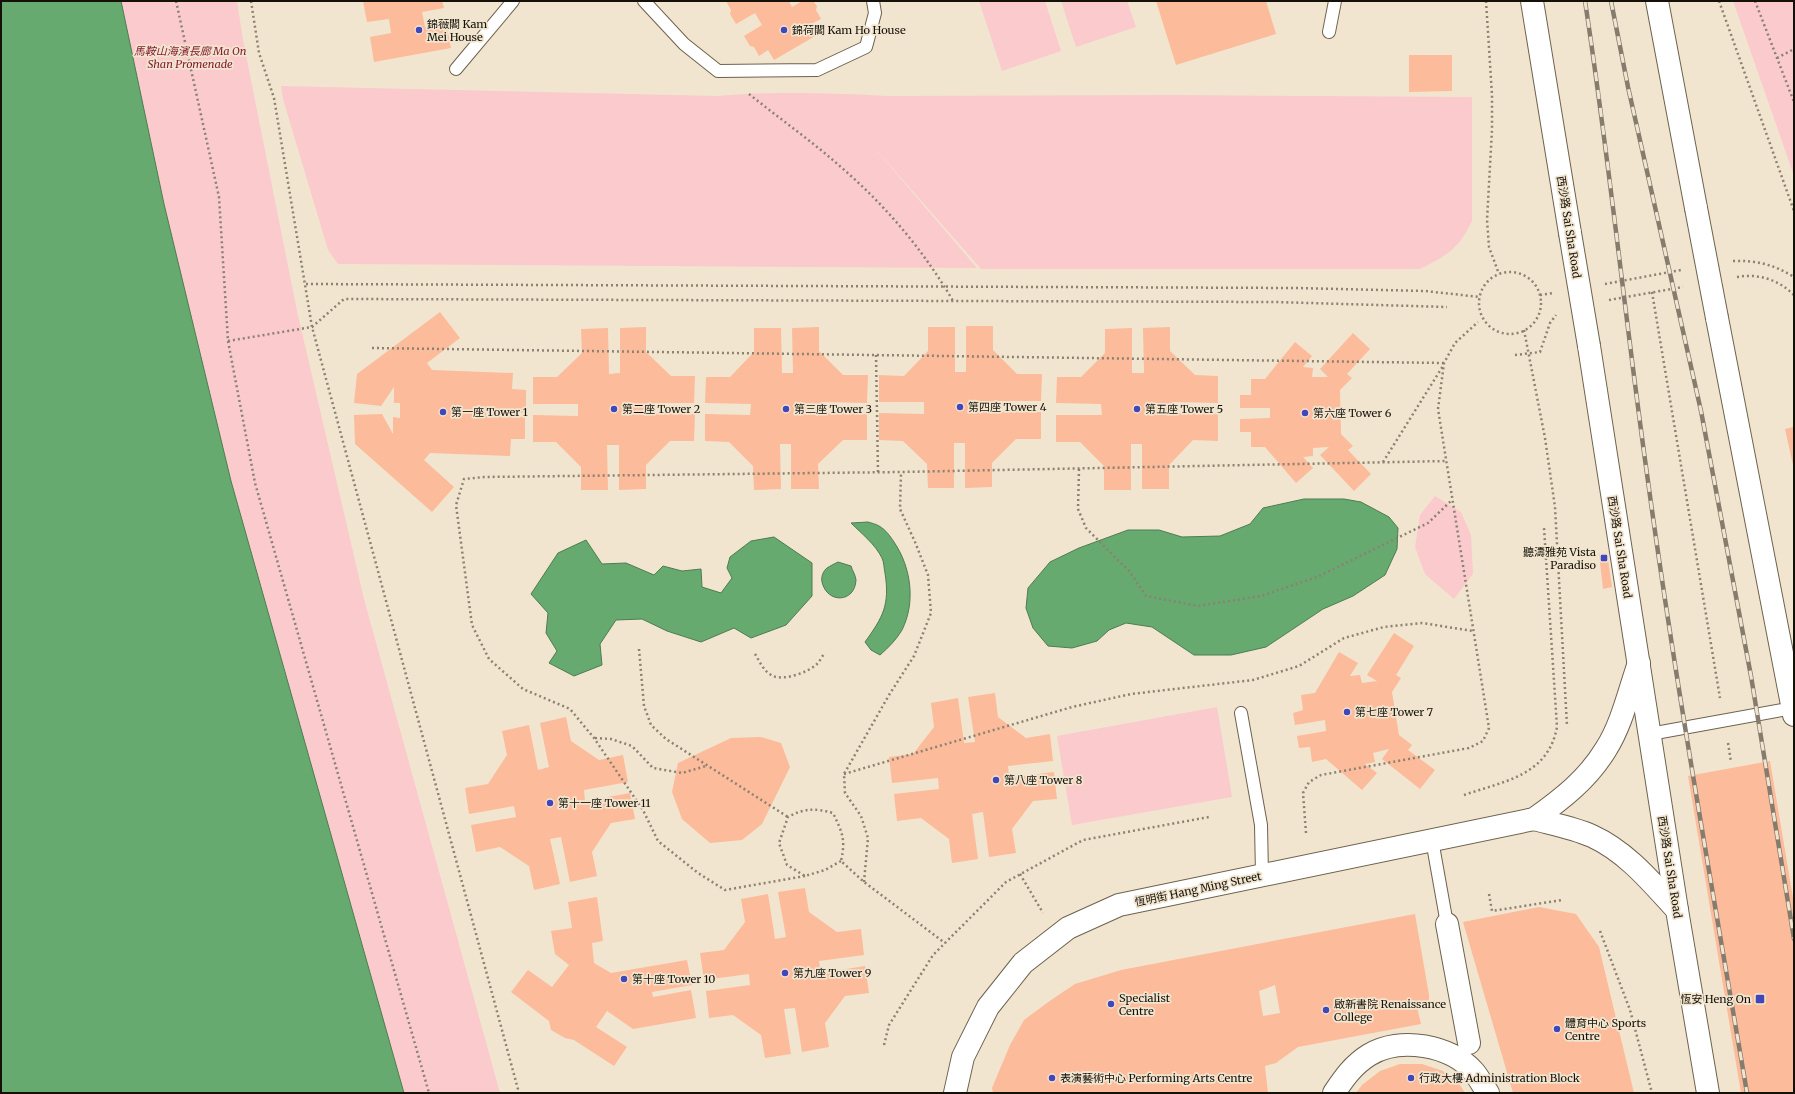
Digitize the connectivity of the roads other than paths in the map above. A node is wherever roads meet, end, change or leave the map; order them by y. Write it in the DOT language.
graph roads {
  1 [pos="513,1"];
  2 [pos="644,1"];
  3 [pos="873,1"];
  4 [pos="1334,1"];
  5 [pos="1532,1"];
  6 [pos="1657,1"];
  7 [pos="1329,32"];
  8 [pos="456,69"];
  9 [pos="1639,663"];
  10 [pos="1793,711"];
  11 [pos="1241,713"];
  12 [pos="1650,734"];
  13 [pos="1534,819"];
  14 [pos="1432,840"];
  15 [pos="1262,875"];
  16 [pos="1677,910"];
  17 [pos="1447,924"];
  18 [pos="1469,1043"];
  19 [pos="955,1093"];
  20 [pos="1334,1093"];
  21 [pos="1488,1093"];
  22 [pos="1708,1093"];
  1 -- 8 [label="lane"];
  2 -- 3 [label="lane"];
  4 -- 7 [label="lane"];
  5 -- 9 [label="main road, 西沙路 Sai Sha Road, bridge"];
  6 -- 10 [label="main road, bridge"];
  9 -- 12 [label="main road, 西沙路 Sai Sha Road"];
  9 -- 13 [label="main road, 恆明街 Hang Ming Street"];
  10 -- 12 [label="lane"];
  11 -- 15 [label="lane"];
  12 -- 16 [label="main road, 西沙路 Sai Sha Road"];
  13 -- 14 [label="main road, 恆明街 Hang Ming Street"];
  13 -- 16 [label="main road, 恆明街 Hang Ming Street"];
  14 -- 15 [label="main road, 恆明街 Hang Ming Street"];
  14 -- 17 [label="lane"];
  15 -- 19 [label="main road, 恆明街 Hang Ming Street"];
  16 -- 22 [label="main road, 西沙路 Sai Sha Road"];
  17 -- 18 [label="main road"];
  20 -- 21 [label="main road"];
}
